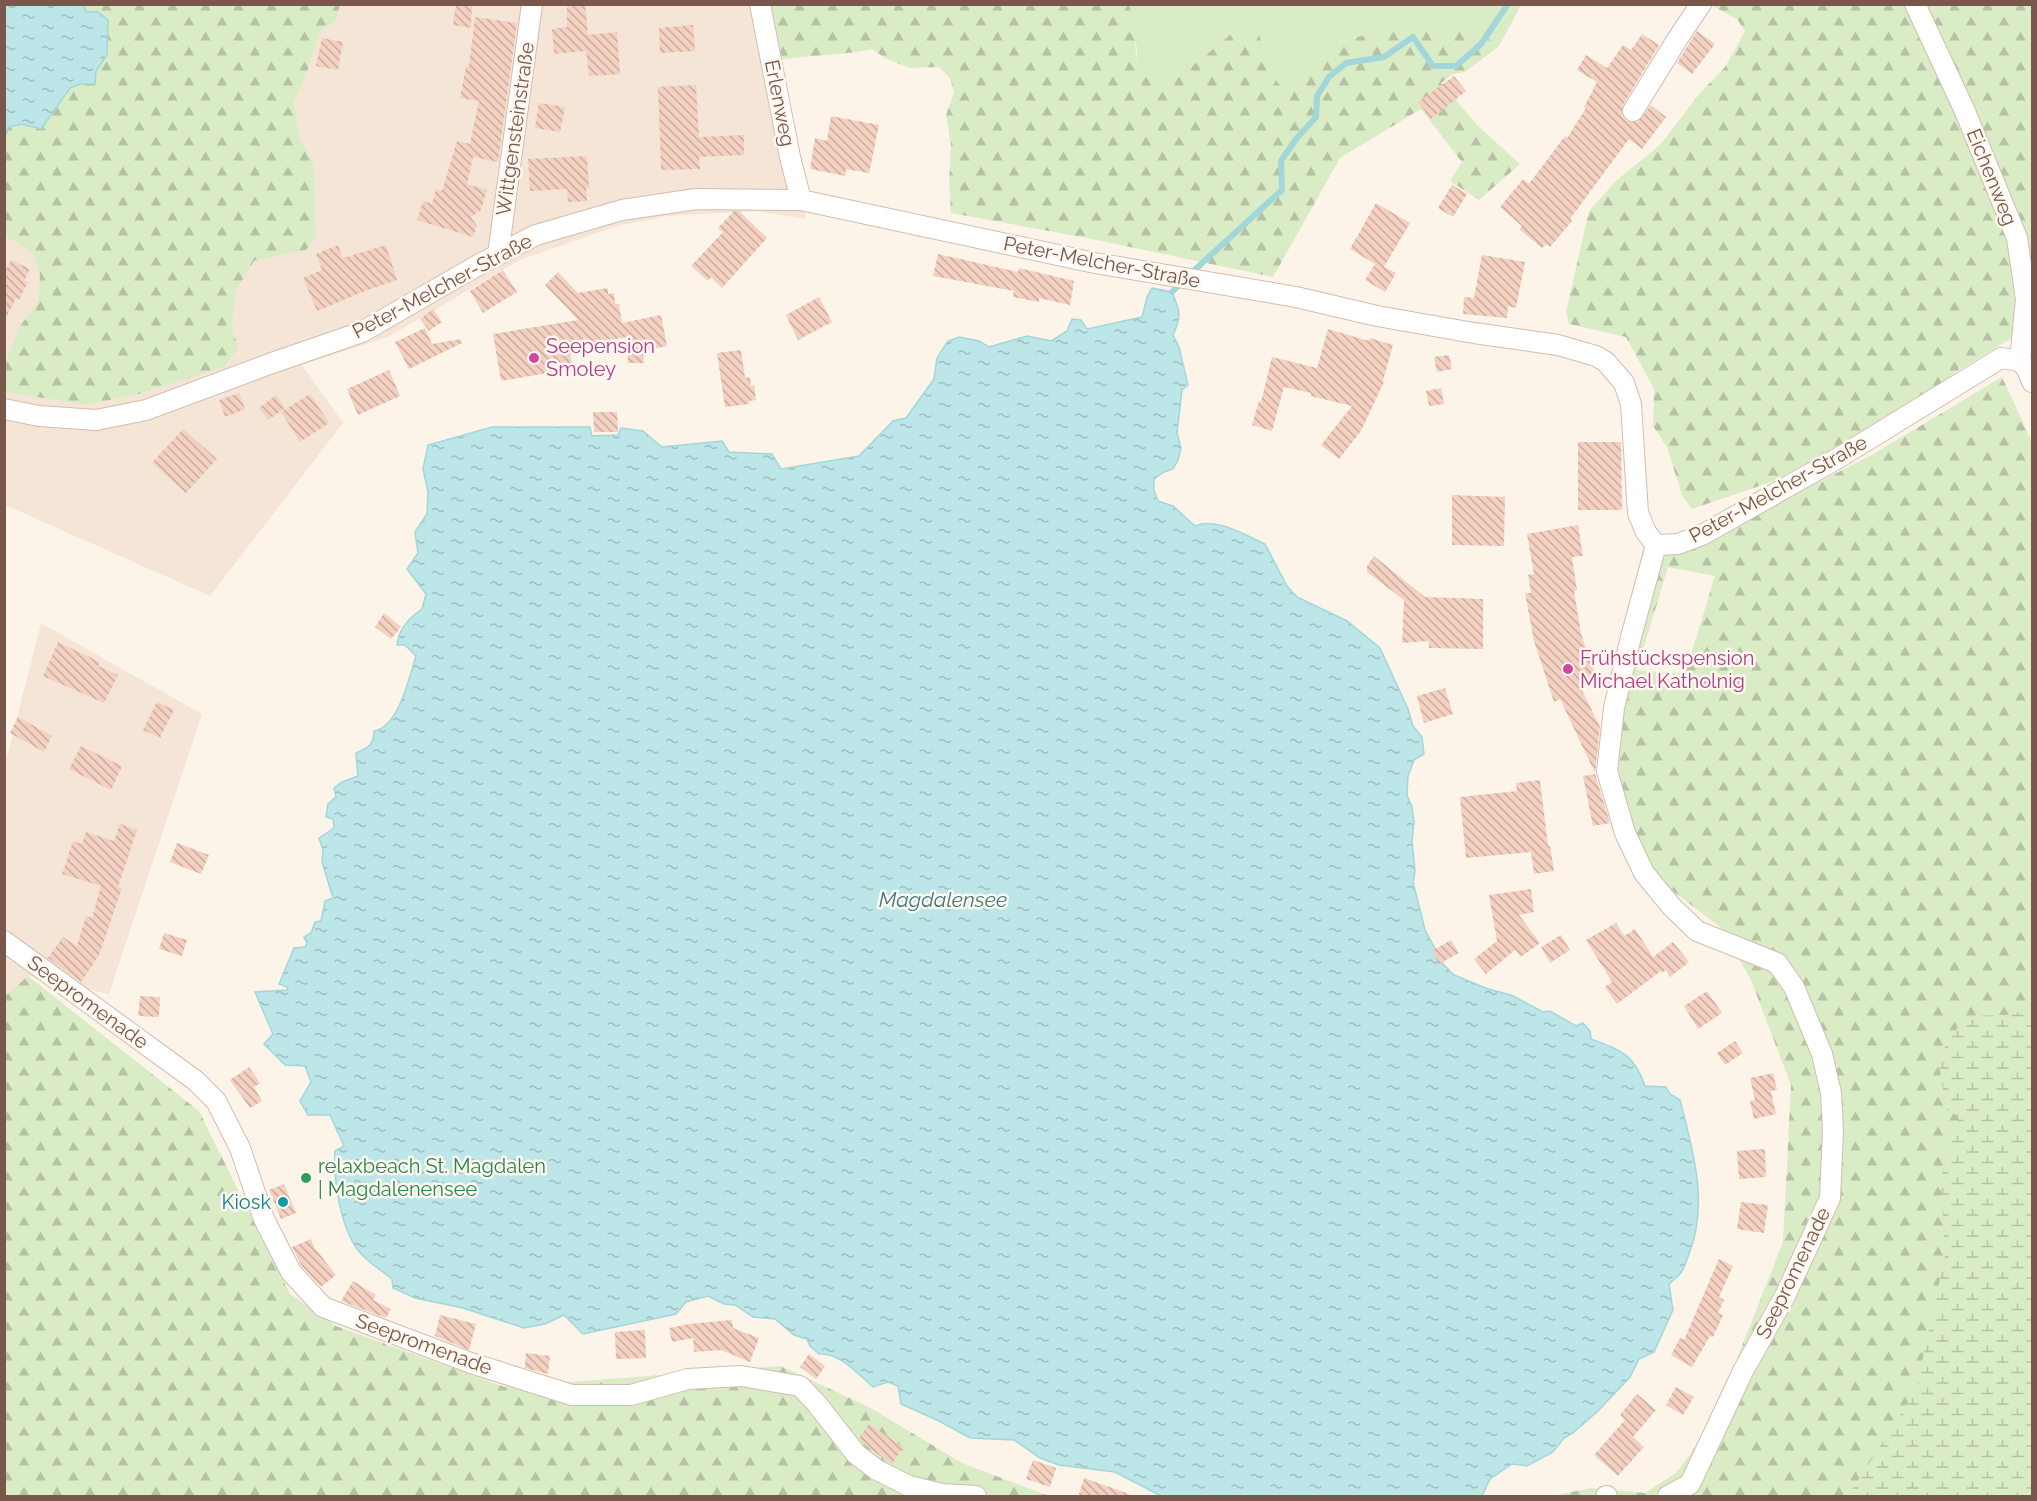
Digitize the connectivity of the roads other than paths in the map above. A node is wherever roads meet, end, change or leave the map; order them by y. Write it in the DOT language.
graph roads {
  1 [pos="532,4"];
  2 [pos="760,4"];
  3 [pos="1701,4"];
  4 [pos="1915,4"];
  5 [pos="1633,111"];
  6 [pos="801,201"];
  7 [pos="498,255"];
  8 [pos="2020,361"];
  9 [pos="2032,382"];
  10 [pos="4,409"];
  11 [pos="1656,545"];
  12 [pos="4,941"];
  13 [pos="976,1497"];
  14 [pos="1668,1497"];
  1 -- 7 [label="street, Wittgensteinstraße"];
  2 -- 6 [label="street, Erlenweg"];
  3 -- 5 [label="street"];
  4 -- 8 [label="street, Eichenweg"];
  6 -- 7 [label="street, Peter-Melcher-Straße"];
  6 -- 11 [label="street, Peter-Melcher-Straße"];
  7 -- 10 [label="street, Peter-Melcher-Straße"];
  8 -- 9 [label="street"];
  8 -- 11 [label="street, Peter-Melcher-Straße"];
  11 -- 14 [label="street, Seepromenade"];
  12 -- 13 [label="street, Seepromenade"];
}
